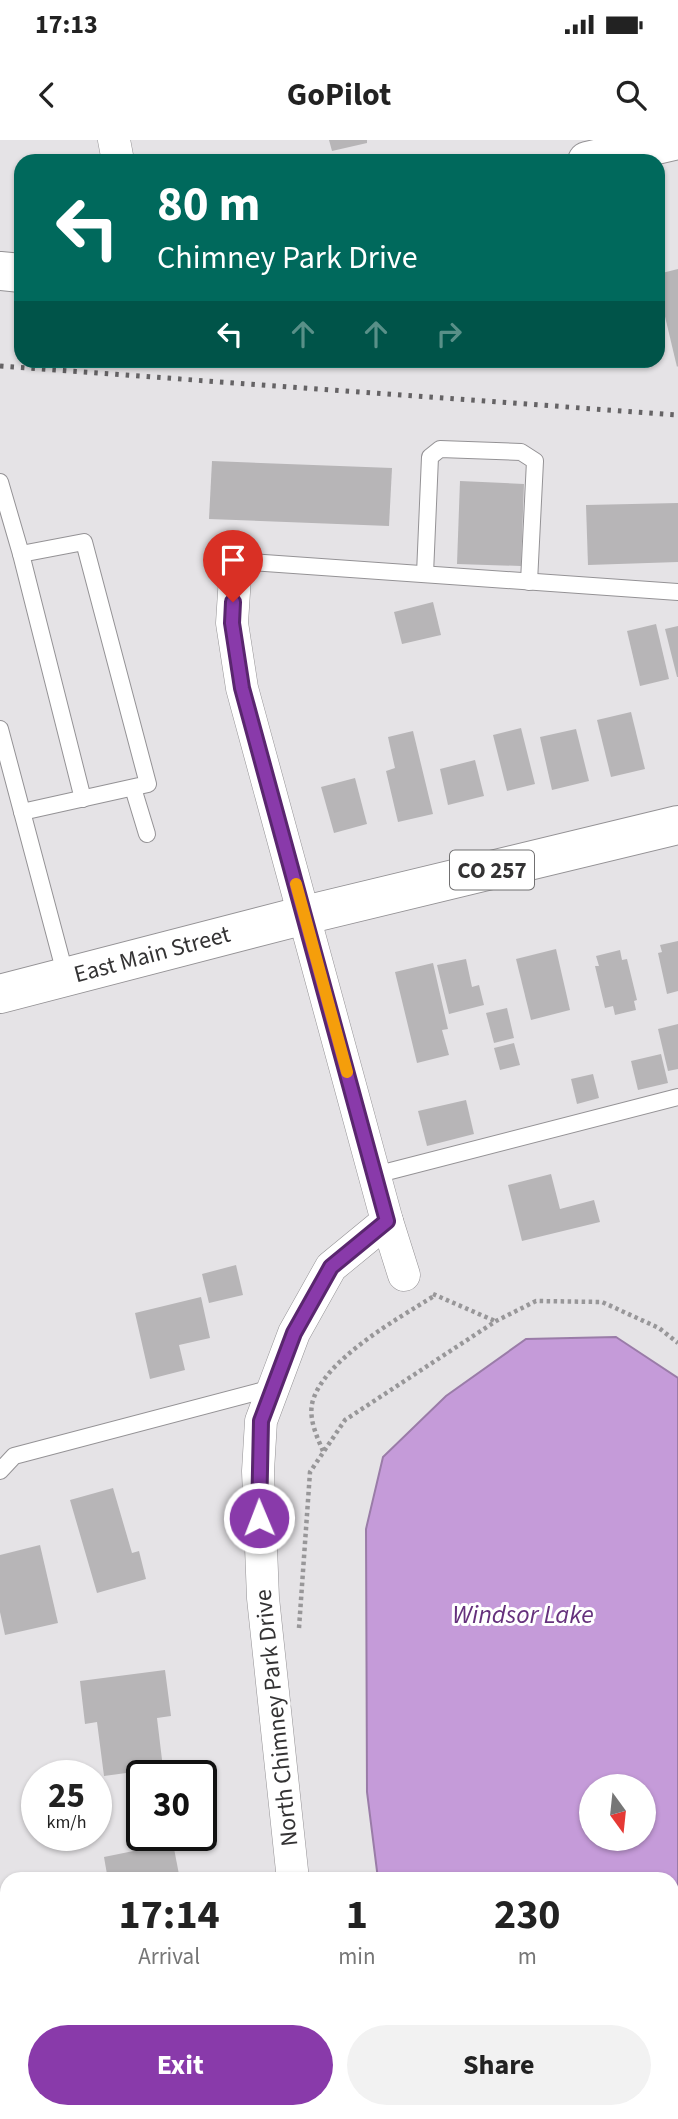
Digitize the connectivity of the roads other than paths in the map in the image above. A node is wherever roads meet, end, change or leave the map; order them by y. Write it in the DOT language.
graph roads {
  1 [pos="678,141"];
  2 [pos="619,154"];
  3 [pos="0,482"];
  4 [pos="21,554"];
  5 [pos="236,561"];
  6 [pos="425,574"];
  7 [pos="529,582"];
  8 [pos="678,592"];
  9 [pos="0,729"];
  10 [pos="133,788"];
  11 [pos="83,799"];
  12 [pos="22,812"];
  13 [pos="678,825"];
  14 [pos="147,834"];
  15 [pos="305,915"];
  16 [pos="66,977"];
  17 [pos="0,995"];
  18 [pos="678,1097"];
  19 [pos="375,1175"];
  20 [pos="387,1221"];
  21 [pos="404,1275"];
  22 [pos="272,1388"];
  23 [pos="0,1471"];
  24 [pos="292,1872"];
  1 -- 2 [label="main road"];
  3 -- 4 [label="lane"];
  4 -- 10 [label="lane"];
  4 -- 11 [label="lane"];
  5 -- 6 [label="lane"];
  5 -- 15 [label="street"];
  6 -- 7 [label="lane"];
  6 -- 7 [label="lane"];
  7 -- 8 [label="lane"];
  9 -- 12 [label="lane"];
  10 -- 11 [label="lane"];
  10 -- 14 [label="lane"];
  11 -- 12 [label="lane"];
  12 -- 16 [label="lane"];
  13 -- 15 [label="main road, CO 257"];
  15 -- 16 [label="main road, East Main Street / CO 257"];
  15 -- 19 [label="street"];
  16 -- 17 [label="main road, East Main Street / CO 257"];
  18 -- 19 [label="lane"];
  19 -- 20 [label="street"];
  20 -- 21 [label="street"];
  20 -- 22 [label="street, North Chimney Park Drive"];
  22 -- 23 [label="lane"];
  22 -- 24 [label="street, North Chimney Park Drive"];
}
